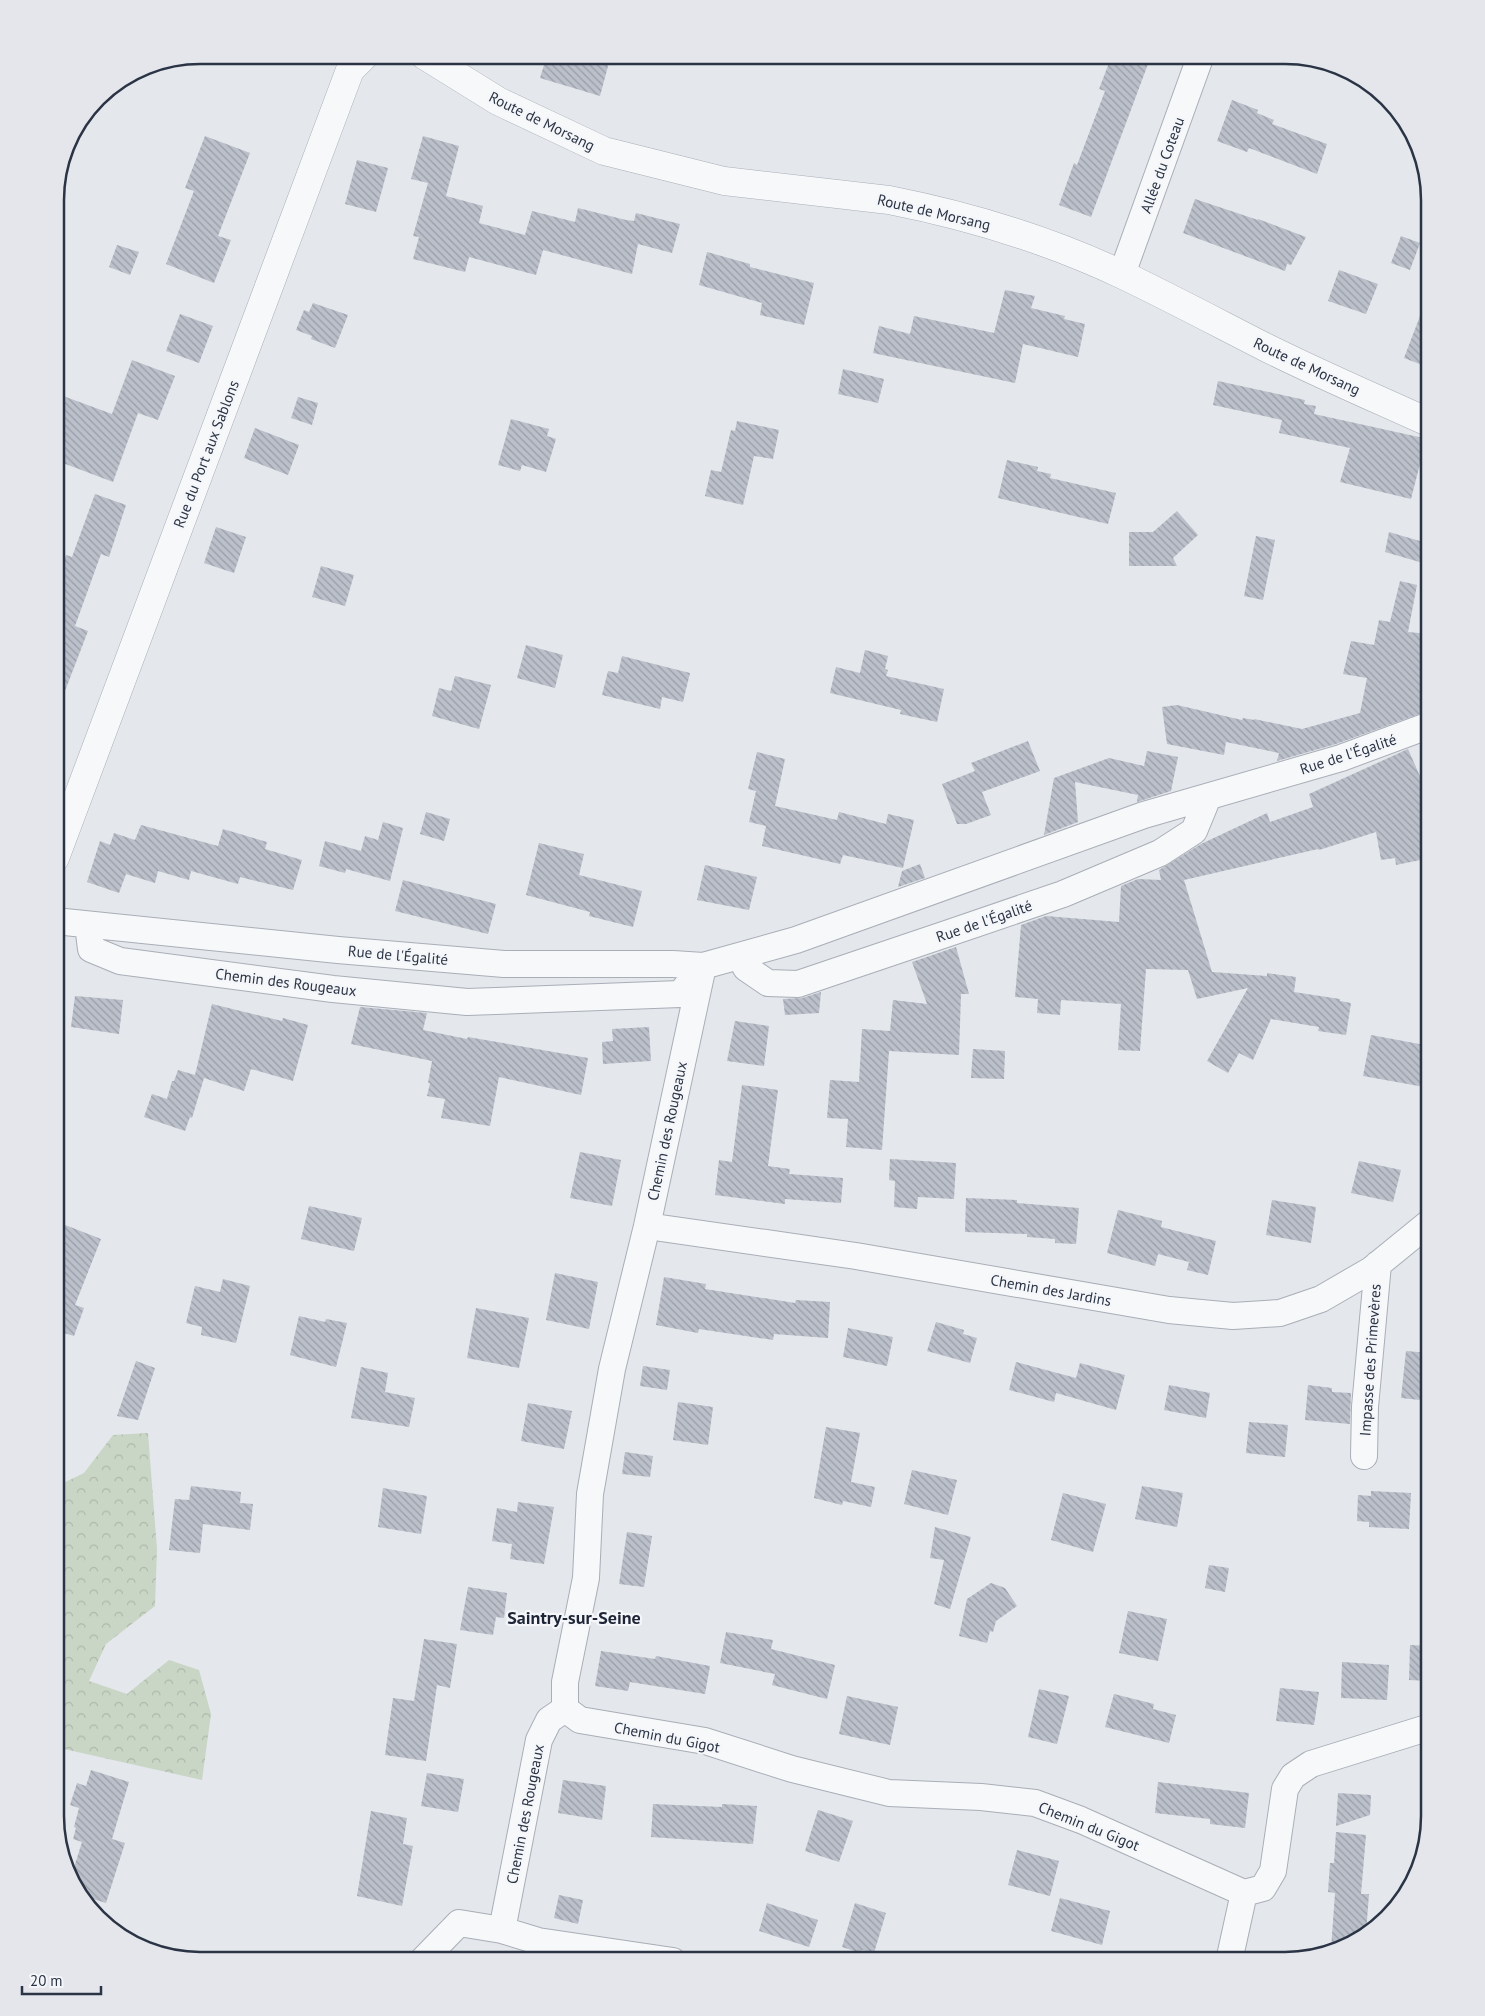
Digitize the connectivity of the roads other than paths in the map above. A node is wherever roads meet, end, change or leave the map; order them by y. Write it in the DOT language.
graph roads {
  1 [pos="356,64"];
  2 [pos="439,64"];
  3 [pos="1198,64"];
  4 [pos="1122,274"];
  5 [pos="1421,419"];
  6 [pos="1421,729"];
  7 [pos="1208,797"];
  8 [pos="64,834"];
  9 [pos="64,922"];
  10 [pos="88,925"];
  11 [pos="740,956"];
  12 [pos="703,966"];
  13 [pos="647,1226"];
  14 [pos="1421,1229"];
  15 [pos="1378,1264"];
  16 [pos="1364,1456"];
  17 [pos="564,1709"];
  18 [pos="1421,1730"];
  19 [pos="1244,1893"];
  20 [pos="502,1930"];
  21 [pos="431,1952"];
  22 [pos="612,1952"];
  23 [pos="1231,1952"];
  1 -- 8 [label="street, Rue du Port aux Sablons"];
  2 -- 4 [label="street, Route de Morsang"];
  3 -- 4 [label="street, Allée du Coteau"];
  4 -- 5 [label="street, Route de Morsang"];
  6 -- 7 [label="street, Rue de l'Égalité"];
  7 -- 11 [label="street, Rue de l'Égalité"];
  7 -- 11 [label="street, Rue de l'Égalité"];
  9 -- 10 [label="street, Rue de l'Égalité"];
  10 -- 12 [label="street, Rue de l'Égalité"];
  10 -- 12 [label="street, Chemin des Rougeaux"];
  11 -- 12 [label="street, Rue de l'Égalité"];
  12 -- 13 [label="street, Chemin des Rougeaux"];
  13 -- 15 [label="street, Chemin des Jardins"];
  13 -- 17 [label="street, Chemin des Rougeaux"];
  14 -- 15 [label="street, Chemin des Jardins"];
  15 -- 16 [label="street, Impasse des Primevères"];
  17 -- 19 [label="street, Chemin du Gigot"];
  17 -- 20 [label="street, Chemin des Rougeaux"];
  18 -- 19 [label="street"];
  19 -- 23 [label="street"];
  20 -- 21 [label="street"];
  20 -- 22 [label="street"];
}
